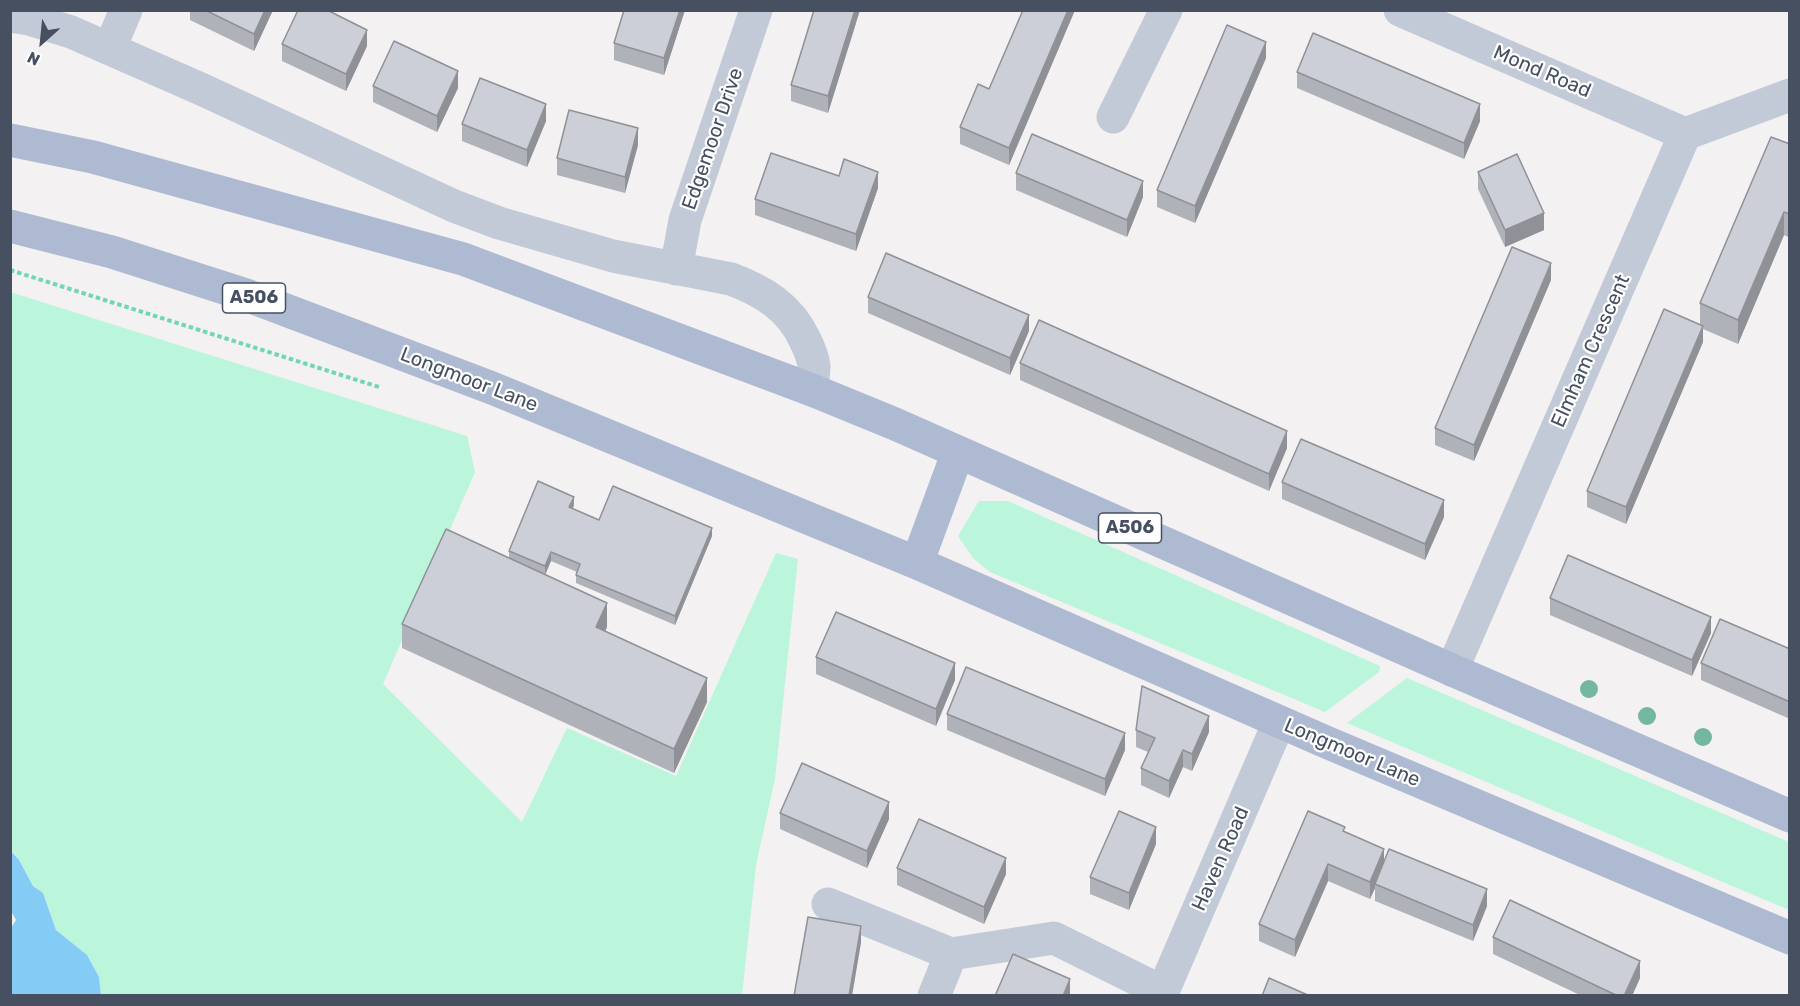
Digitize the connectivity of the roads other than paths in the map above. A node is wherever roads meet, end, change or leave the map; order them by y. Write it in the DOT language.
graph roads {
  1 [pos="126,10"];
  2 [pos="756,10"];
  3 [pos="1166,10"];
  4 [pos="1400,10"];
  5 [pos="10,16"];
  6 [pos="110,48"];
  7 [pos="1790,95"];
  8 [pos="1113,117"];
  9 [pos="1685,134"];
  10 [pos="10,140"];
  11 [pos="10,226"];
  12 [pos="676,268"];
  13 [pos="812,390"];
  14 [pos="958,452"];
  15 [pos="916,563"];
  16 [pos="1452,670"];
  17 [pos="1279,722"];
  18 [pos="1790,816"];
  19 [pos="828,904"];
  20 [pos="1790,938"];
  21 [pos="951,954"];
  22 [pos="1162,994"];
  23 [pos="934,996"];
  1 -- 6 [label="street"];
  2 -- 12 [label="street, Edgemoor Drive"];
  3 -- 8 [label="street"];
  4 -- 9 [label="street, Mond Road"];
  5 -- 6 [label="street"];
  6 -- 12 [label="street"];
  7 -- 9 [label="street"];
  9 -- 16 [label="street, Elmham Crescent"];
  10 -- 13 [label="main road, A506"];
  11 -- 15 [label="main road, Longmoor Lane / A506"];
  12 -- 13 [label="street"];
  13 -- 14 [label="main road, A506"];
  14 -- 15 [label="main road"];
  14 -- 16 [label="main road, A506"];
  15 -- 17 [label="main road, Longmoor Lane / A506"];
  16 -- 18 [label="main road, A506"];
  17 -- 20 [label="main road, Longmoor Lane / A506"];
  17 -- 22 [label="street, Haven Road"];
  19 -- 21 [label="street"];
  21 -- 22 [label="street"];
  21 -- 23 [label="street"];
}
